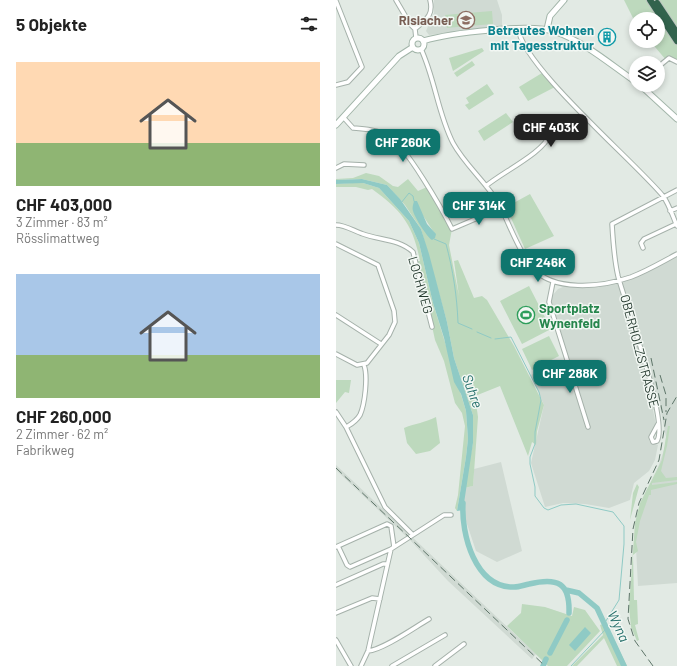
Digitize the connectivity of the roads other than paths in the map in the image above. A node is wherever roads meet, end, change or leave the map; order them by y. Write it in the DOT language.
graph roads {
  1 [pos="396,0"];
  2 [pos="430,0"];
  3 [pos="564,0"];
  4 [pos="650,0"];
  5 [pos="655,0"];
  6 [pos="336,1"];
  7 [pos="518,28"];
  8 [pos="415,29"];
  9 [pos="547,29"];
  10 [pos="677,33"];
  11 [pos="416,38"];
  12 [pos="677,40"];
  13 [pos="423,42"];
  14 [pos="413,46"];
  15 [pos="421,49"];
  16 [pos="665,61"];
  17 [pos="677,62"];
  18 [pos="629,77"];
  19 [pos="336,85"];
  20 [pos="648,92"];
  21 [pos="344,118"];
  22 [pos="677,119"];
  23 [pos="336,125"];
  24 [pos="549,135"];
  25 [pos="364,165"];
  26 [pos="336,168"];
  27 [pos="486,186"];
  28 [pos="677,190"];
  29 [pos="664,197"];
  30 [pos="501,208"];
  31 [pos="677,208"];
  32 [pos="670,211"];
  33 [pos="336,225"];
  34 [pos="676,225"];
  35 [pos="336,244"];
  36 [pos="643,248"];
  37 [pos="677,254"];
  38 [pos="619,280"];
  39 [pos="553,282"];
  40 [pos="336,315"];
  41 [pos="432,327"];
  42 [pos="381,344"];
  43 [pos="336,354"];
  44 [pos="364,365"];
  45 [pos="336,412"];
  46 [pos="658,424"];
  47 [pos="348,426"];
  48 [pos="588,427"];
  49 [pos="451,515"];
  50 [pos="412,534"];
  51 [pos="337,547"];
  52 [pos="393,548"];
  53 [pos="387,564"];
  54 [pos="336,585"];
  55 [pos="380,598"];
  56 [pos="336,613"];
  57 [pos="429,619"];
  58 [pos="445,635"];
  59 [pos="336,640"];
  60 [pos="464,644"];
  61 [pos="340,647"];
  62 [pos="336,650"];
  63 [pos="368,651"];
  64 [pos="351,666"];
  65 [pos="361,666"];
  66 [pos="392,666"];
  67 [pos="435,666"];
  1 -- 8 [label="street"];
  2 -- 8 [label="street"];
  3 -- 9 [label="main road"];
  4 -- 12 [label="highway"];
  5 -- 10 [label="highway"];
  6 -- 19 [label="street"];
  7 -- 9 [label="main road"];
  7 -- 13 [label="main road"];
  7 -- 29 [label="street"];
  8 -- 11 [label="street"];
  9 -- 18 [label="main road"];
  11 -- 13 [label="main road"];
  11 -- 14 [label="main road"];
  13 -- 15 [label="main road"];
  14 -- 15 [label="main road"];
  14 -- 21 [label="main road"];
  15 -- 27 [label="street"];
  16 -- 17 [label="street"];
  20 -- 22 [label="main road"];
  21 -- 23 [label="main road"];
  21 -- 30 [label="street"];
  24 -- 27 [label="street"];
  25 -- 26 [label="street"];
  27 -- 30 [label="street"];
  28 -- 29 [label="street"];
  29 -- 32 [label="street"];
  29 -- 38 [label="street, OBERHOLZSTRASSE"];
  30 -- 39 [label="street"];
  31 -- 32 [label="street"];
  32 -- 34 [label="street"];
  33 -- 41 [label="street, LOCHWEG"];
  34 -- 36 [label="street"];
  35 -- 42 [label="street"];
  37 -- 38 [label="street"];
  38 -- 39 [label="street"];
  38 -- 46 [label="street, OBERHOLZSTRASSE"];
  39 -- 48 [label="street"];
  40 -- 42 [label="street"];
  42 -- 44 [label="street"];
  43 -- 44 [label="street"];
  44 -- 47 [label="street"];
  45 -- 50 [label="street"];
  49 -- 50 [label="street"];
  50 -- 52 [label="street"];
  51 -- 52 [label="street"];
  51 -- 52 [label="street"];
  52 -- 53 [label="street"];
  53 -- 54 [label="street"];
  53 -- 55 [label="street"];
  55 -- 56 [label="street"];
  55 -- 63 [label="street"];
  57 -- 63 [label="street"];
  58 -- 66 [label="street"];
  59 -- 61 [label="street"];
  60 -- 67 [label="street"];
  61 -- 62 [label="street"];
  61 -- 64 [label="street"];
  63 -- 65 [label="street"];
}
